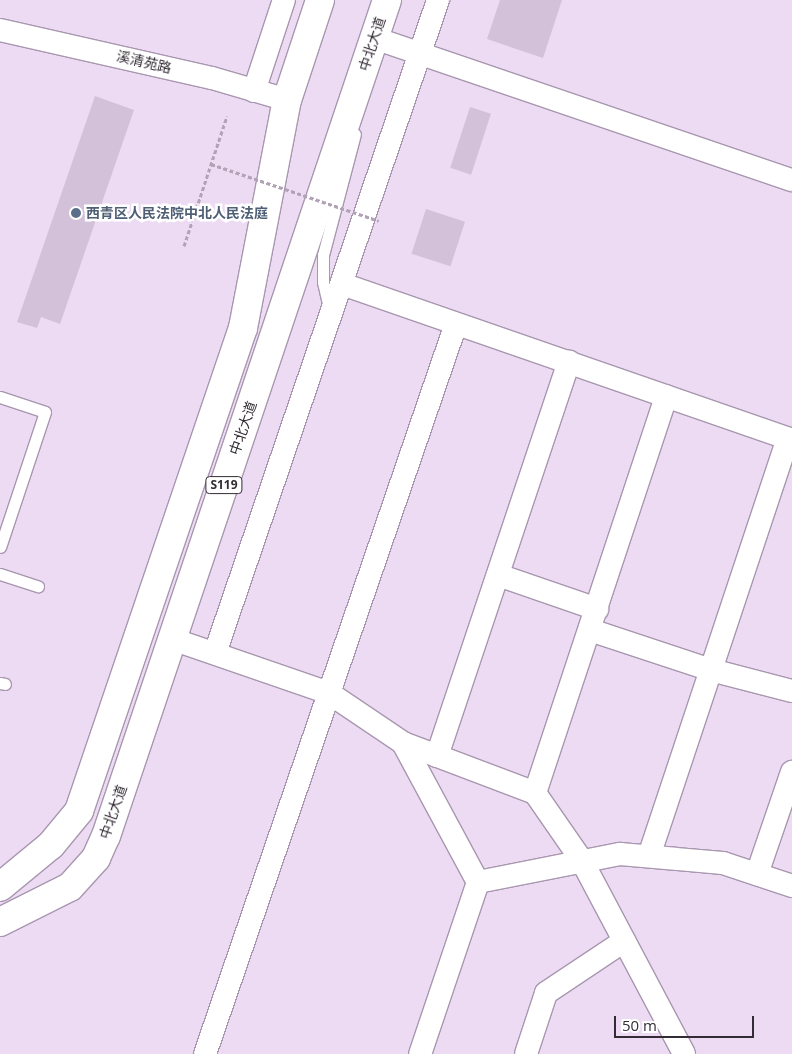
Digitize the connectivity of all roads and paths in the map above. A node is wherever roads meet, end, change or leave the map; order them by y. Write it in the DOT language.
graph roads {
  1 [pos="284,0"];
  2 [pos="320,0"];
  3 [pos="387,0"];
  4 [pos="438,0"];
  5 [pos="0,30"];
  6 [pos="374,38"];
  7 [pos="420,53"];
  8 [pos="363,73"];
  9 [pos="254,91"];
  10 [pos="287,100"];
  11 [pos="227,116"];
  12 [pos="210,164"];
  13 [pos="792,180"];
  14 [pos="379,221"];
  15 [pos="184,246"];
  16 [pos="342,284"];
  17 [pos="331,317"];
  18 [pos="456,324"];
  19 [pos="569,362"];
  20 [pos="666,396"];
  21 [pos="0,397"];
  22 [pos="790,439"];
  23 [pos="0,547"];
  24 [pos="0,574"];
  25 [pos="498,575"];
  26 [pos="38,586"];
  27 [pos="593,620"];
  28 [pos="172,639"];
  29 [pos="215,653"];
  30 [pos="712,670"];
  31 [pos="792,691"];
  32 [pos="329,693"];
  33 [pos="403,743"];
  34 [pos="437,756"];
  35 [pos="792,772"];
  36 [pos="535,793"];
  37 [pos="649,856"];
  38 [pos="582,861"];
  39 [pos="757,874"];
  40 [pos="478,882"];
  41 [pos="792,886"];
  42 [pos="0,887"];
  43 [pos="0,922"];
  44 [pos="624,941"];
  45 [pos="205,1054"];
  46 [pos="420,1054"];
  47 [pos="526,1054"];
  48 [pos="684,1054"];
  1 -- 9 [label="street"];
  2 -- 10 [label="highway, S119"];
  3 -- 6 [label="highway, 中北大道 / S119"];
  4 -- 7 [label="street"];
  5 -- 9 [label="street, 溪清苑路"];
  6 -- 7 [label="street"];
  6 -- 8 [label="highway, 中北大道 / S119"];
  7 -- 13 [label="street"];
  7 -- 16 [label="street"];
  8 -- 17 [label="lane"];
  8 -- 28 [label="highway, 中北大道 / S119"];
  9 -- 10 [label="street, 溪清苑路"];
  10 -- 42 [label="highway, S119"];
  11 -- 12 [label="path"];
  12 -- 14 [label="path, bridge"];
  12 -- 15 [label="path"];
  16 -- 17 [label="street"];
  16 -- 18 [label="street"];
  17 -- 29 [label="street"];
  18 -- 19 [label="street"];
  18 -- 32 [label="street"];
  19 -- 20 [label="street"];
  19 -- 25 [label="street"];
  20 -- 22 [label="street"];
  20 -- 27 [label="street"];
  21 -- 23 [label="lane"];
  22 -- 30 [label="street"];
  24 -- 26 [label="lane"];
  25 -- 27 [label="street"];
  25 -- 34 [label="street"];
  27 -- 30 [label="street"];
  27 -- 36 [label="street"];
  28 -- 29 [label="street"];
  28 -- 43 [label="highway, 中北大道 / S119"];
  29 -- 32 [label="street"];
  30 -- 31 [label="street"];
  30 -- 37 [label="street"];
  32 -- 33 [label="street"];
  32 -- 45 [label="street"];
  33 -- 34 [label="street"];
  33 -- 40 [label="street"];
  34 -- 36 [label="street"];
  35 -- 39 [label="street"];
  36 -- 38 [label="street"];
  37 -- 38 [label="street"];
  37 -- 39 [label="street"];
  38 -- 40 [label="street"];
  38 -- 44 [label="street"];
  39 -- 41 [label="street"];
  40 -- 46 [label="street"];
  44 -- 47 [label="street"];
  44 -- 48 [label="street"];
}
